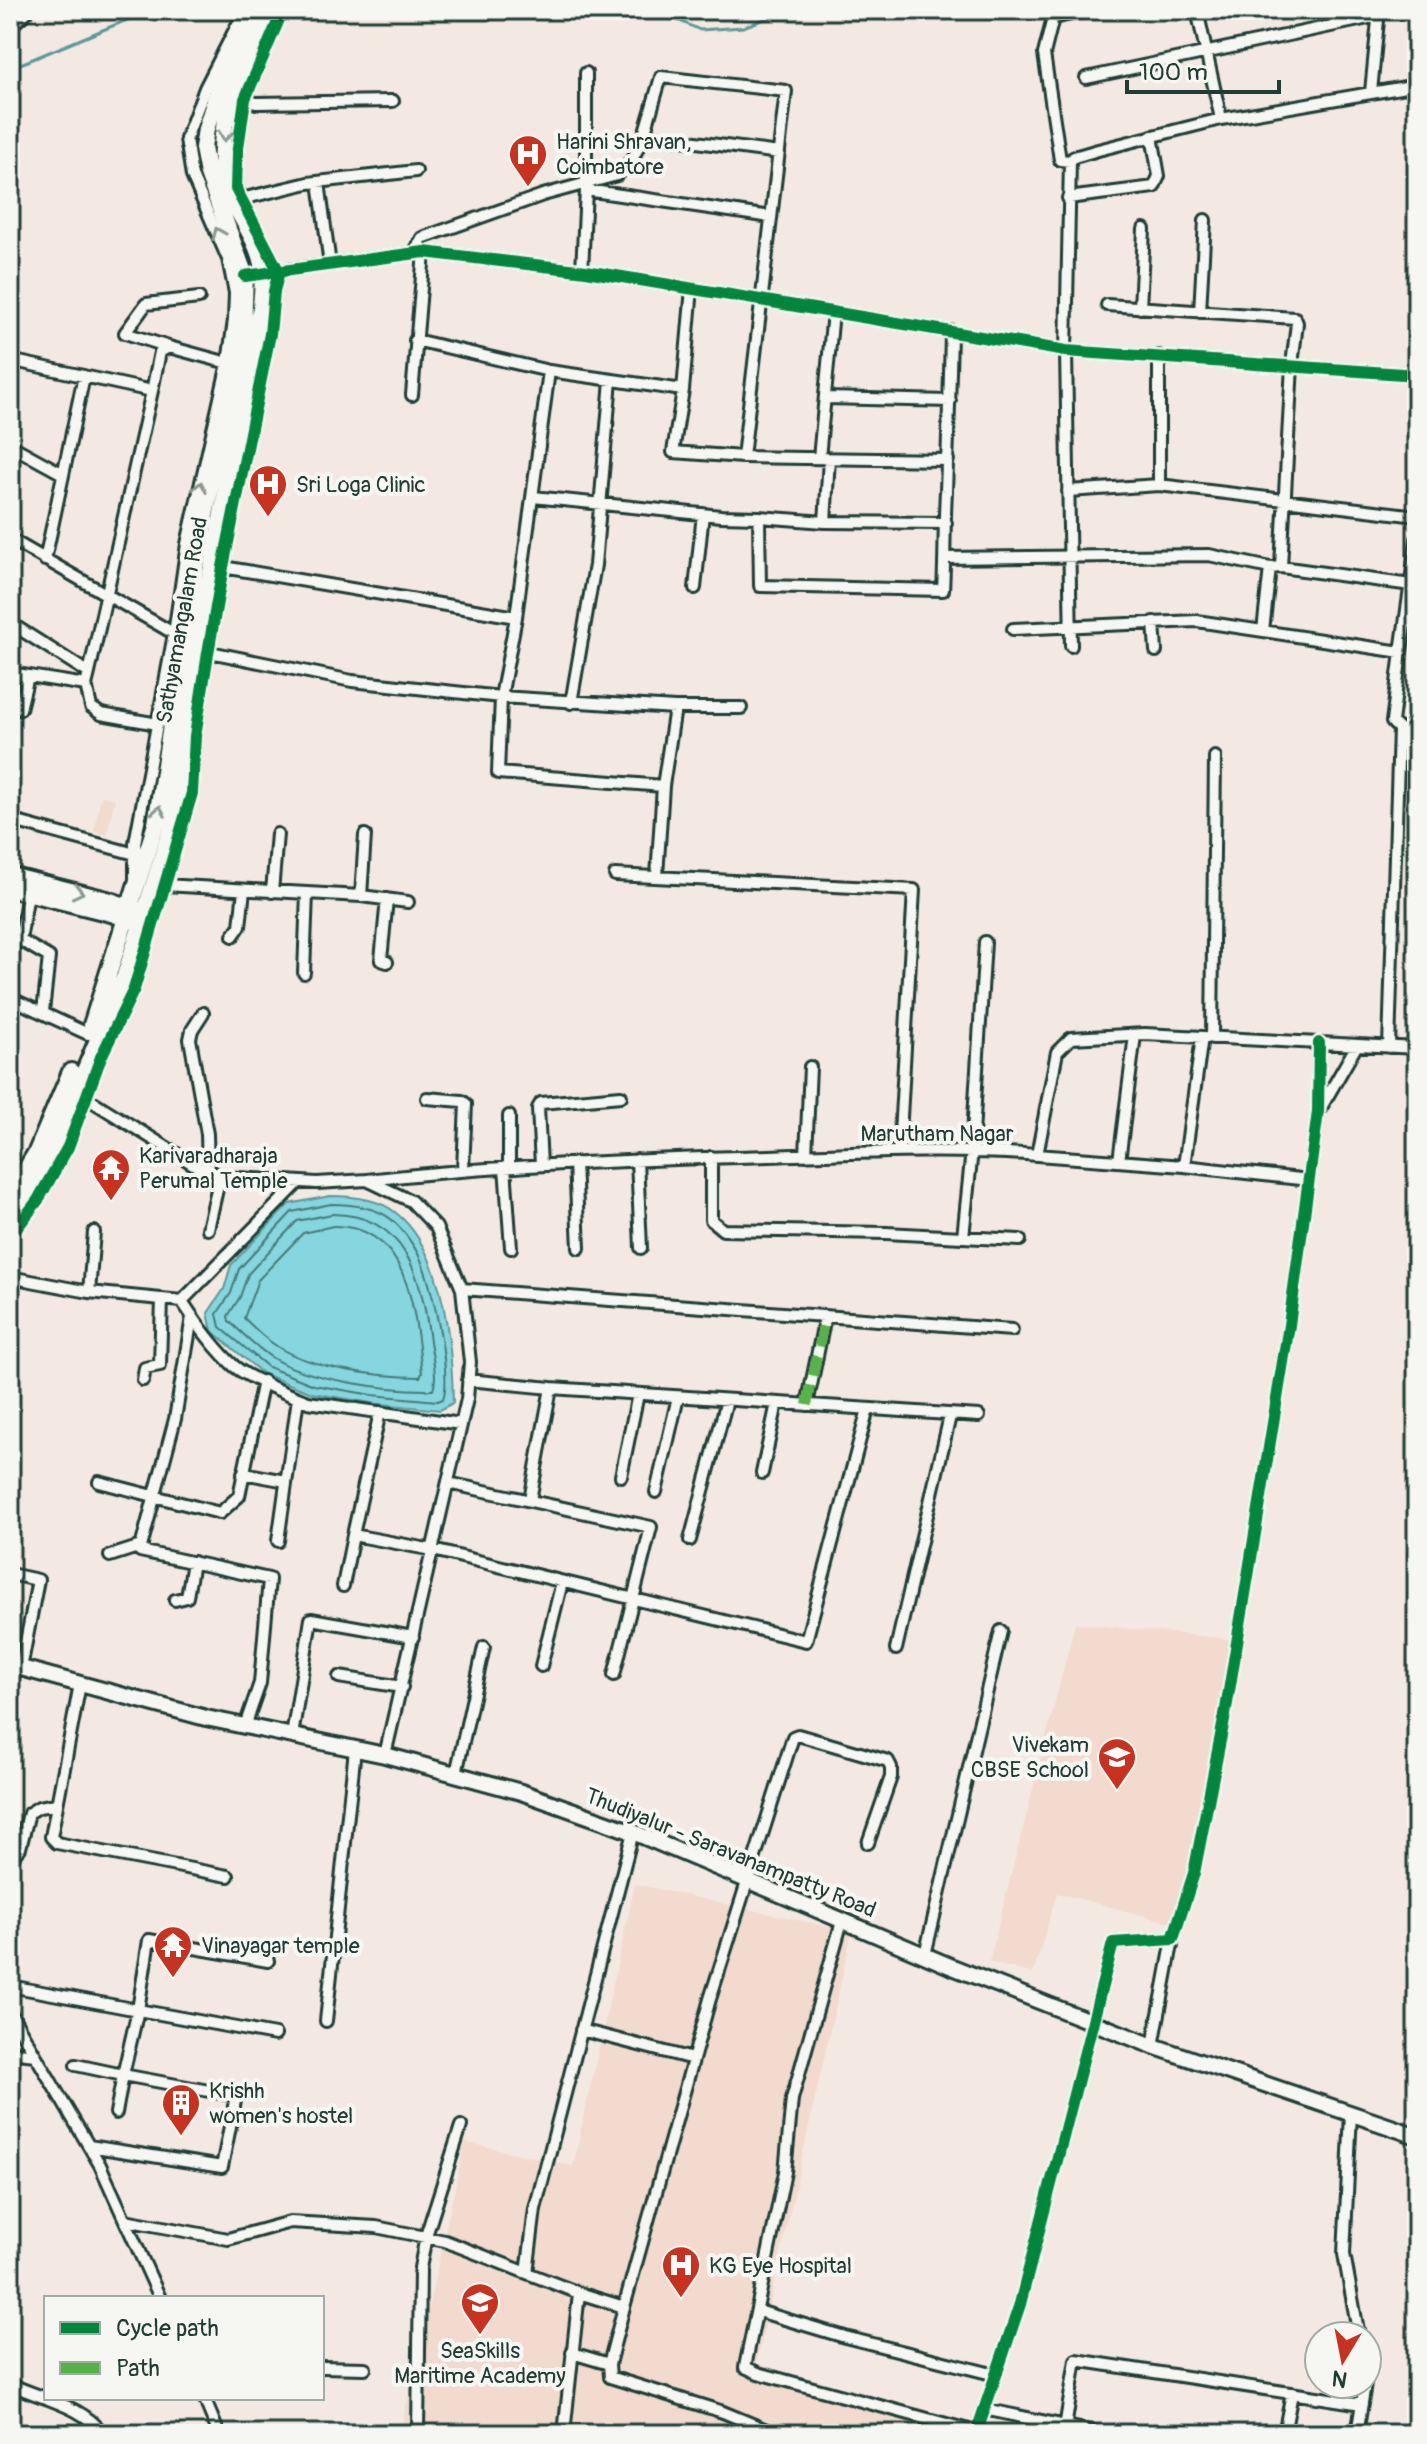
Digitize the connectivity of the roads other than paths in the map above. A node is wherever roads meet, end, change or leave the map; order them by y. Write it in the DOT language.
graph roads {
  1 [pos="29,10"];
  2 [pos="245,10"];
  3 [pos="256,10"];
  4 [pos="268,10"];
  5 [pos="283,10"];
  6 [pos="1091,10"];
  7 [pos="1197,10"];
  8 [pos="1378,13"];
  9 [pos="10,27"];
  10 [pos="1204,51"];
  11 [pos="586,73"];
  12 [pos="1086,78"];
  13 [pos="1417,85"];
  14 [pos="1371,92"];
  15 [pos="245,99"];
  16 [pos="393,101"];
  17 [pos="1221,119"];
  18 [pos="644,135"];
  19 [pos="1152,136"];
  20 [pos="779,153"];
  21 [pos="1070,161"];
  22 [pos="416,171"];
  23 [pos="319,182"];
  24 [pos="586,188"];
  25 [pos="1068,198"];
  26 [pos="241,199"];
  27 [pos="771,217"];
  28 [pos="1205,220"];
  29 [pos="1144,229"];
  30 [pos="419,253"];
  31 [pos="330,265"];
  32 [pos="582,270"];
  33 [pos="271,272"];
  34 [pos="245,276"];
  35 [pos="692,288"];
  36 [pos="199,298"];
  37 [pos="762,300"];
  38 [pos="1107,305"];
  39 [pos="1140,308"];
  40 [pos="833,312"];
  41 [pos="1200,312"];
  42 [pos="951,331"];
  43 [pos="415,340"];
  44 [pos="169,347"];
  45 [pos="1066,351"];
  46 [pos="1159,356"];
  47 [pos="10,360"];
  48 [pos="228,363"];
  49 [pos="1292,365"];
  50 [pos="549,371"];
  51 [pos="1417,375"];
  52 [pos="84,376"];
  53 [pos="611,380"];
  54 [pos="683,390"];
  55 [pos="152,391"];
  56 [pos="412,395"];
  57 [pos="826,398"];
  58 [pos="950,401"];
  59 [pos="10,445"];
  60 [pos="743,457"];
  61 [pos="824,459"];
  62 [pos="948,460"];
  63 [pos="63,474"];
  64 [pos="1159,485"];
  65 [pos="1068,491"];
  66 [pos="533,497"];
  67 [pos="1284,501"];
  68 [pos="601,504"];
  69 [pos="703,514"];
  70 [pos="1417,516"];
  71 [pos="759,517"];
  72 [pos="825,522"];
  73 [pos="946,523"];
  74 [pos="10,539"];
  75 [pos="1417,539"];
  76 [pos="1069,556"];
  77 [pos="945,558"];
  78 [pos="45,560"];
  79 [pos="223,567"];
  80 [pos="1276,568"];
  81 [pos="1411,585"];
  82 [pos="695,588"];
  83 [pos="108,595"];
  84 [pos="516,617"];
  85 [pos="1154,622"];
  86 [pos="10,623"];
  87 [pos="1071,627"];
  88 [pos="1013,629"];
  89 [pos="1263,631"];
  90 [pos="190,643"];
  91 [pos="1071,646"];
  92 [pos="1156,651"];
  93 [pos="1401,652"];
  94 [pos="10,673"];
  95 [pos="89,673"];
  96 [pos="28,676"];
  97 [pos="86,685"];
  98 [pos="501,697"];
  99 [pos="571,703"];
  100 [pos="675,708"];
  101 [pos="741,708"];
  102 [pos="20,709"];
  103 [pos="158,724"];
  104 [pos="1399,729"];
  105 [pos="1417,730"];
  106 [pos="1215,757"];
  107 [pos="663,786"];
  108 [pos="10,820"];
  109 [pos="277,834"];
  110 [pos="365,835"];
  111 [pos="135,854"];
  112 [pos="10,875"];
  113 [pos="615,875"];
  114 [pos="657,876"];
  115 [pos="164,885"];
  116 [pos="10,889"];
  117 [pos="244,890"];
  118 [pos="272,892"];
  119 [pos="307,893"];
  120 [pos="28,894"];
  121 [pos="361,896"];
  122 [pos="387,899"];
  123 [pos="408,902"];
  124 [pos="136,912"];
  125 [pos="233,936"];
  126 [pos="20,940"];
  127 [pos="985,942"];
  128 [pos="10,946"];
  129 [pos="387,962"];
  130 [pos="304,973"];
  131 [pos="10,998"];
  132 [pos="43,1012"];
  133 [pos="203,1013"];
  134 [pos="88,1034"];
  135 [pos="1135,1035"];
  136 [pos="1207,1038"];
  137 [pos="1319,1043"];
  138 [pos="1357,1045"];
  139 [pos="1389,1047"];
  140 [pos="1417,1048"];
  141 [pos="810,1067"];
  142 [pos="81,1094"];
  143 [pos="621,1096"];
  144 [pos="427,1098"];
  145 [pos="1318,1112"];
  146 [pos="509,1116"];
  147 [pos="972,1150"];
  148 [pos="899,1152"];
  149 [pos="806,1155"];
  150 [pos="1037,1155"];
  151 [pos="711,1157"];
  152 [pos="637,1160"];
  153 [pos="1119,1161"];
  154 [pos="575,1163"];
  155 [pos="541,1165"];
  156 [pos="1184,1166"];
  157 [pos="507,1167"];
  158 [pos="463,1169"];
  159 [pos="208,1171"];
  160 [pos="220,1176"];
  161 [pos="367,1180"];
  162 [pos="1309,1180"];
  163 [pos="299,1182"];
  164 [pos="10,1196"];
  165 [pos="10,1224"];
  166 [pos="208,1229"];
  167 [pos="94,1232"];
  168 [pos="10,1237"];
  169 [pos="963,1237"];
  170 [pos="1020,1240"];
  171 [pos="511,1248"];
  172 [pos="579,1248"];
  173 [pos="641,1248"];
  174 [pos="10,1277"];
  175 [pos="462,1289"];
  176 [pos="89,1292"];
  177 [pos="162,1299"];
  178 [pos="182,1301"];
  179 [pos="192,1317"];
  180 [pos="825,1317"];
  181 [pos="1012,1330"];
  182 [pos="143,1380"];
  183 [pos="468,1380"];
  184 [pos="263,1381"];
  185 [pos="551,1388"];
  186 [pos="638,1394"];
  187 [pos="678,1397"];
  188 [pos="298,1398"];
  189 [pos="727,1400"];
  190 [pos="777,1403"];
  191 [pos="807,1405"];
  192 [pos="868,1409"];
  193 [pos="380,1412"];
  194 [pos="950,1416"];
  195 [pos="979,1416"];
  196 [pos="461,1424"];
  197 [pos="243,1473"];
  198 [pos="762,1473"];
  199 [pos="621,1476"];
  200 [pos="286,1481"];
  201 [pos="99,1482"];
  202 [pos="448,1483"];
  203 [pos="656,1492"];
  204 [pos="154,1496"];
  205 [pos="530,1500"];
  206 [pos="353,1535"];
  207 [pos="690,1540"];
  208 [pos="278,1541"];
  209 [pos="141,1546"];
  210 [pos="433,1550"];
  211 [pos="110,1556"];
  212 [pos="193,1562"];
  213 [pos="10,1574"];
  214 [pos="562,1582"];
  215 [pos="343,1586"];
  216 [pos="632,1599"];
  217 [pos="175,1600"];
  218 [pos="1001,1631"];
  219 [pos="413,1637"];
  220 [pos="484,1647"];
  221 [pos="896,1649"];
  222 [pos="15,1666"];
  223 [pos="541,1666"];
  224 [pos="614,1675"];
  225 [pos="339,1677"];
  226 [pos="80,1684"];
  227 [pos="402,1687"];
  228 [pos="245,1726"];
  229 [pos="292,1736"];
  230 [pos="355,1749"];
  231 [pos="385,1755"];
  232 [pos="456,1774"];
  233 [pos="56,1804"];
  234 [pos="633,1832"];
  235 [pos="868,1843"];
  236 [pos="10,1858"];
  237 [pos="228,1876"];
  238 [pos="749,1881"];
  239 [pos="842,1921"];
  240 [pos="1173,1939"];
  241 [pos="925,1955"];
  242 [pos="268,1961"];
  243 [pos="10,1986"];
  244 [pos="138,2010"];
  245 [pos="10,2012"];
  246 [pos="326,2021"];
  247 [pos="1091,2022"];
  248 [pos="581,2030"];
  249 [pos="275,2035"];
  250 [pos="1153,2046"];
  251 [pos="10,2052"];
  252 [pos="35,2055"];
  253 [pos="693,2059"];
  254 [pos="76,2065"];
  255 [pos="123,2075"];
  256 [pos="116,2113"];
  257 [pos="1351,2113"];
  258 [pos="461,2126"];
  259 [pos="1417,2136"];
  260 [pos="89,2146"];
  261 [pos="125,2220"];
  262 [pos="426,2236"];
  263 [pos="527,2273"];
  264 [pos="579,2293"];
  265 [pos="159,2296"];
  266 [pos="624,2307"];
  267 [pos="758,2311"];
  268 [pos="1356,2320"];
  269 [pos="572,2353"];
  270 [pos="609,2364"];
  271 [pos="324,2367"];
  272 [pos="365,2368"];
  273 [pos="996,2375"];
  274 [pos="10,2384"];
  275 [pos="1292,2393"];
  276 [pos="44,2398"];
  277 [pos="50,2400"];
  278 [pos="205,2400"];
  279 [pos="1363,2400"];
  280 [pos="1362,2404"];
  281 [pos="984,2409"];
  282 [pos="1065,2430"];
  283 [pos="976,2433"];
  284 [pos="103,2434"];
  285 [pos="219,2434"];
  286 [pos="418,2434"];
  287 [pos="566,2434"];
  288 [pos="776,2434"];
  289 [pos="1104,2434"];
  290 [pos="1284,2434"];
  291 [pos="1357,2434"];
  1 -- 9 [label="street"];
  48 -- 2 [label="street, one-way"];
  3 -- 34 [label="highway"];
  4 -- 33 [label="highway, Sathyamangalam Road, one-way"];
  5 -- 15 [label="street"];
  6 -- 21 [label="street"];
  7 -- 10 [label="street"];
  8 -- 10 [label="street"];
  8 -- 14 [label="street"];
  10 -- 12 [label="street"];
  10 -- 17 [label="street"];
  11 -- 24 [label="street"];
  13 -- 14 [label="street"];
  14 -- 17 [label="street"];
  15 -- 16 [label="street"];
  15 -- 26 [label="street"];
  17 -- 19 [label="street"];
  18 -- 20 [label="street"];
  18 -- 20 [label="street"];
  18 -- 24 [label="street"];
  19 -- 21 [label="street"];
  19 -- 25 [label="street"];
  20 -- 27 [label="street"];
  21 -- 25 [label="street"];
  22 -- 23 [label="street"];
  23 -- 26 [label="street"];
  23 -- 31 [label="street"];
  24 -- 27 [label="street"];
  24 -- 30 [label="street"];
  24 -- 32 [label="street"];
  25 -- 45 [label="street"];
  26 -- 33 [label="street"];
  27 -- 37 [label="street"];
  28 -- 41 [label="street"];
  29 -- 39 [label="street"];
  30 -- 31 [label="street"];
  30 -- 32 [label="street"];
  30 -- 43 [label="street"];
  31 -- 33 [label="street"];
  32 -- 35 [label="street"];
  33 -- 34 [label="street"];
  33 -- 79 [label="street"];
  33 -- 90 [label="highway, Sathyamangalam Road"];
  34 -- 90 [label="highway"];
  35 -- 37 [label="street"];
  35 -- 54 [label="street"];
  36 -- 44 [label="street"];
  37 -- 40 [label="street"];
  37 -- 60 [label="street"];
  38 -- 39 [label="street"];
  39 -- 41 [label="street"];
  40 -- 42 [label="street"];
  40 -- 57 [label="street"];
  41 -- 49 [label="street"];
  42 -- 45 [label="street"];
  42 -- 58 [label="street"];
  43 -- 50 [label="street"];
  43 -- 56 [label="street"];
  44 -- 48 [label="street"];
  44 -- 55 [label="street"];
  45 -- 46 [label="street"];
  45 -- 65 [label="street"];
  46 -- 49 [label="street"];
  46 -- 64 [label="street"];
  47 -- 52 [label="street"];
  90 -- 48 [label="street, one-way"];
  49 -- 51 [label="street"];
  49 -- 67 [label="street"];
  50 -- 53 [label="street"];
  50 -- 66 [label="street"];
  52 -- 55 [label="street"];
  52 -- 63 [label="street"];
  53 -- 54 [label="street"];
  53 -- 68 [label="street"];
  54 -- 60 [label="street"];
  55 -- 83 [label="street"];
  57 -- 58 [label="street"];
  57 -- 61 [label="street"];
  58 -- 62 [label="street"];
  59 -- 63 [label="street"];
  60 -- 61 [label="street"];
  61 -- 62 [label="street"];
  61 -- 72 [label="street"];
  62 -- 73 [label="street"];
  63 -- 78 [label="street"];
  64 -- 65 [label="street"];
  64 -- 67 [label="street"];
  65 -- 76 [label="street"];
  66 -- 68 [label="street"];
  66 -- 84 [label="street"];
  67 -- 70 [label="street"];
  67 -- 80 [label="street"];
  68 -- 69 [label="street"];
  68 -- 99 [label="street"];
  69 -- 71 [label="street"];
  69 -- 82 [label="street"];
  71 -- 72 [label="street"];
  71 -- 77 [label="street"];
  72 -- 73 [label="street"];
  73 -- 77 [label="street"];
  74 -- 78 [label="street"];
  75 -- 81 [label="street"];
  76 -- 77 [label="street"];
  76 -- 80 [label="street"];
  76 -- 87 [label="street"];
  78 -- 83 [label="street"];
  79 -- 84 [label="street"];
  79 -- 90 [label="street"];
  80 -- 81 [label="street"];
  80 -- 89 [label="street"];
  81 -- 93 [label="street"];
  83 -- 90 [label="street"];
  83 -- 95 [label="street"];
  84 -- 98 [label="street"];
  85 -- 87 [label="street"];
  85 -- 89 [label="street"];
  85 -- 92 [label="street"];
  86 -- 95 [label="street"];
  87 -- 88 [label="street"];
  87 -- 91 [label="street"];
  89 -- 93 [label="street"];
  90 -- 98 [label="street"];
  90 -- 103 [label="street"];
  90 -- 115 [label="street"];
  90 -- 124 [label="highway, Sathyamangalam Road"];
  93 -- 104 [label="street"];
  94 -- 96 [label="street"];
  95 -- 97 [label="street"];
  96 -- 97 [label="street"];
  96 -- 102 [label="street"];
  97 -- 103 [label="street"];
  98 -- 99 [label="street"];
  98 -- 107 [label="street"];
  99 -- 100 [label="street"];
  100 -- 101 [label="street"];
  100 -- 107 [label="street"];
  103 -- 111 [label="street"];
  104 -- 105 [label="street"];
  104 -- 139 [label="street"];
  106 -- 136 [label="street"];
  107 -- 114 [label="street"];
  108 -- 111 [label="street"];
  109 -- 118 [label="street"];
  110 -- 121 [label="street"];
  111 -- 124 [label="street"];
  112 -- 124 [label="main road, one-way"];
  113 -- 114 [label="street"];
  114 -- 148 [label="street"];
  115 -- 117 [label="street"];
  115 -- 142 [label="street"];
  116 -- 120 [label="main road"];
  117 -- 118 [label="street"];
  117 -- 125 [label="street"];
  118 -- 119 [label="street"];
  119 -- 121 [label="street"];
  119 -- 130 [label="street"];
  120 -- 124 [label="main road"];
  120 -- 126 [label="street"];
  121 -- 122 [label="street"];
  122 -- 123 [label="street"];
  122 -- 129 [label="street"];
  124 -- 134 [label="highway"];
  124 -- 142 [label="highway, Sathyamangalam Road"];
  126 -- 128 [label="street"];
  126 -- 132 [label="street"];
  127 -- 147 [label="street"];
  131 -- 132 [label="street"];
  132 -- 134 [label="street"];
  133 -- 159 [label="street"];
  134 -- 164 [label="highway"];
  135 -- 136 [label="street, Marutham Nagar"];
  135 -- 150 [label="street, Marutham Nagar"];
  135 -- 153 [label="street"];
  136 -- 137 [label="street, Marutham Nagar"];
  136 -- 156 [label="street"];
  137 -- 138 [label="street, Marutham Nagar"];
  137 -- 145 [label="street"];
  138 -- 139 [label="street, Marutham Nagar"];
  138 -- 145 [label="street"];
  139 -- 140 [label="street, Marutham Nagar"];
  141 -- 149 [label="street"];
  142 -- 159 [label="street"];
  142 -- 165 [label="highway, Sathyamangalam Road"];
  142 -- 168 [label="street"];
  143 -- 155 [label="street"];
  144 -- 158 [label="street"];
  145 -- 162 [label="street"];
  146 -- 157 [label="street"];
  147 -- 148 [label="street, Marutham Nagar"];
  147 -- 150 [label="street, Marutham Nagar"];
  147 -- 169 [label="street"];
  148 -- 149 [label="street, Marutham Nagar"];
  149 -- 151 [label="street, Marutham Nagar"];
  150 -- 153 [label="street"];
  151 -- 152 [label="street, Marutham Nagar"];
  151 -- 169 [label="street"];
  152 -- 154 [label="street, Marutham Nagar"];
  152 -- 173 [label="street"];
  153 -- 156 [label="street"];
  154 -- 155 [label="street, Marutham Nagar"];
  154 -- 172 [label="street"];
  155 -- 157 [label="street, Marutham Nagar"];
  156 -- 162 [label="street"];
  157 -- 158 [label="street, Marutham Nagar"];
  157 -- 171 [label="street"];
  158 -- 161 [label="street, Marutham Nagar"];
  159 -- 160 [label="street"];
  160 -- 163 [label="street"];
  160 -- 166 [label="street"];
  161 -- 163 [label="street"];
  161 -- 175 [label="street"];
  162 -- 240 [label="street"];
  163 -- 178 [label="street"];
  167 -- 176 [label="street"];
  169 -- 170 [label="street"];
  174 -- 176 [label="street"];
  175 -- 180 [label="street"];
  175 -- 183 [label="street"];
  176 -- 177 [label="street"];
  177 -- 178 [label="street"];
  177 -- 182 [label="street"];
  178 -- 179 [label="street"];
  179 -- 184 [label="street"];
  179 -- 204 [label="street"];
  180 -- 181 [label="street"];
  180 -- 191 [label="street"];
  183 -- 185 [label="street"];
  183 -- 196 [label="street"];
  184 -- 188 [label="street"];
  184 -- 197 [label="street"];
  185 -- 186 [label="street"];
  185 -- 205 [label="street"];
  186 -- 187 [label="street"];
  186 -- 199 [label="street"];
  187 -- 189 [label="street"];
  187 -- 203 [label="street"];
  188 -- 193 [label="street"];
  188 -- 200 [label="street"];
  189 -- 190 [label="street"];
  189 -- 207 [label="street"];
  190 -- 191 [label="street"];
  190 -- 198 [label="street"];
  191 -- 192 [label="street"];
  192 -- 194 [label="street"];
  192 -- 216 [label="street"];
  193 -- 196 [label="street"];
  193 -- 206 [label="street"];
  194 -- 195 [label="street"];
  194 -- 221 [label="street"];
  196 -- 202 [label="street"];
  197 -- 200 [label="street"];
  197 -- 204 [label="street"];
  200 -- 208 [label="street"];
  201 -- 204 [label="street"];
  202 -- 205 [label="street"];
  202 -- 210 [label="street"];
  204 -- 209 [label="street"];
  205 -- 216 [label="street"];
  206 -- 210 [label="street"];
  206 -- 215 [label="street"];
  209 -- 211 [label="street"];
  209 -- 212 [label="street"];
  210 -- 214 [label="street"];
  210 -- 219 [label="street"];
  212 -- 217 [label="street"];
  212 -- 228 [label="street"];
  213 -- 222 [label="street"];
  214 -- 216 [label="street"];
  214 -- 223 [label="street"];
  216 -- 224 [label="street"];
  218 -- 241 [label="street"];
  219 -- 227 [label="street"];
  219 -- 229 [label="street"];
  220 -- 232 [label="street"];
  222 -- 226 [label="main road, Thudiyalur - Saravanampatty Road"];
  225 -- 227 [label="street"];
  226 -- 228 [label="main road, Thudiyalur - Saravanampatty Road"];
  226 -- 233 [label="street"];
  227 -- 231 [label="street"];
  228 -- 229 [label="main road, Thudiyalur - Saravanampatty Road"];
  229 -- 230 [label="main road, Thudiyalur - Saravanampatty Road"];
  230 -- 231 [label="main road, Thudiyalur - Saravanampatty Road"];
  230 -- 246 [label="street"];
  231 -- 232 [label="main road, Thudiyalur - Saravanampatty Road"];
  232 -- 234 [label="main road, Thudiyalur - Saravanampatty Road"];
  233 -- 236 [label="street"];
  233 -- 237 [label="street"];
  234 -- 238 [label="main road, Thudiyalur - Saravanampatty Road"];
  234 -- 248 [label="street"];
  235 -- 238 [label="street"];
  238 -- 239 [label="main road, Thudiyalur - Saravanampatty Road"];
  238 -- 253 [label="street"];
  239 -- 241 [label="main road, Thudiyalur - Saravanampatty Road"];
  239 -- 267 [label="street"];
  240 -- 247 [label="street"];
  240 -- 250 [label="street"];
  241 -- 247 [label="main road, Thudiyalur - Saravanampatty Road"];
  242 -- 244 [label="street"];
  243 -- 244 [label="street"];
  244 -- 249 [label="street"];
  244 -- 255 [label="street"];
  245 -- 252 [label="street"];
  247 -- 250 [label="main road, Thudiyalur - Saravanampatty Road"];
  247 -- 273 [label="street"];
  248 -- 253 [label="street"];
  248 -- 263 [label="street"];
  250 -- 257 [label="main road, Thudiyalur - Saravanampatty Road"];
  251 -- 252 [label="street"];
  252 -- 260 [label="street"];
  253 -- 266 [label="street"];
  254 -- 255 [label="street"];
  255 -- 256 [label="street"];
  255 -- 260 [label="street"];
  257 -- 259 [label="main road, Thudiyalur - Saravanampatty Road"];
  257 -- 268 [label="street"];
  258 -- 262 [label="street"];
  260 -- 261 [label="street"];
  261 -- 262 [label="street"];
  261 -- 265 [label="street"];
  262 -- 263 [label="street"];
  262 -- 286 [label="street"];
  263 -- 264 [label="street"];
  264 -- 266 [label="street"];
  264 -- 269 [label="street"];
  266 -- 270 [label="street"];
  267 -- 273 [label="street"];
  267 -- 283 [label="street"];
  269 -- 270 [label="street"];
  269 -- 287 [label="street"];
  270 -- 288 [label="street"];
  271 -- 272 [label="street"];
  273 -- 281 [label="street"];
  274 -- 276 [label="street"];
  275 -- 280 [label="street"];
  275 -- 282 [label="street"];
  275 -- 290 [label="street"];
  277 -- 284 [label="street"];
  278 -- 285 [label="street"];
  279 -- 280 [label="street"];
  280 -- 291 [label="street"];
  281 -- 282 [label="street"];
  281 -- 283 [label="street"];
  282 -- 289 [label="street"];
}
